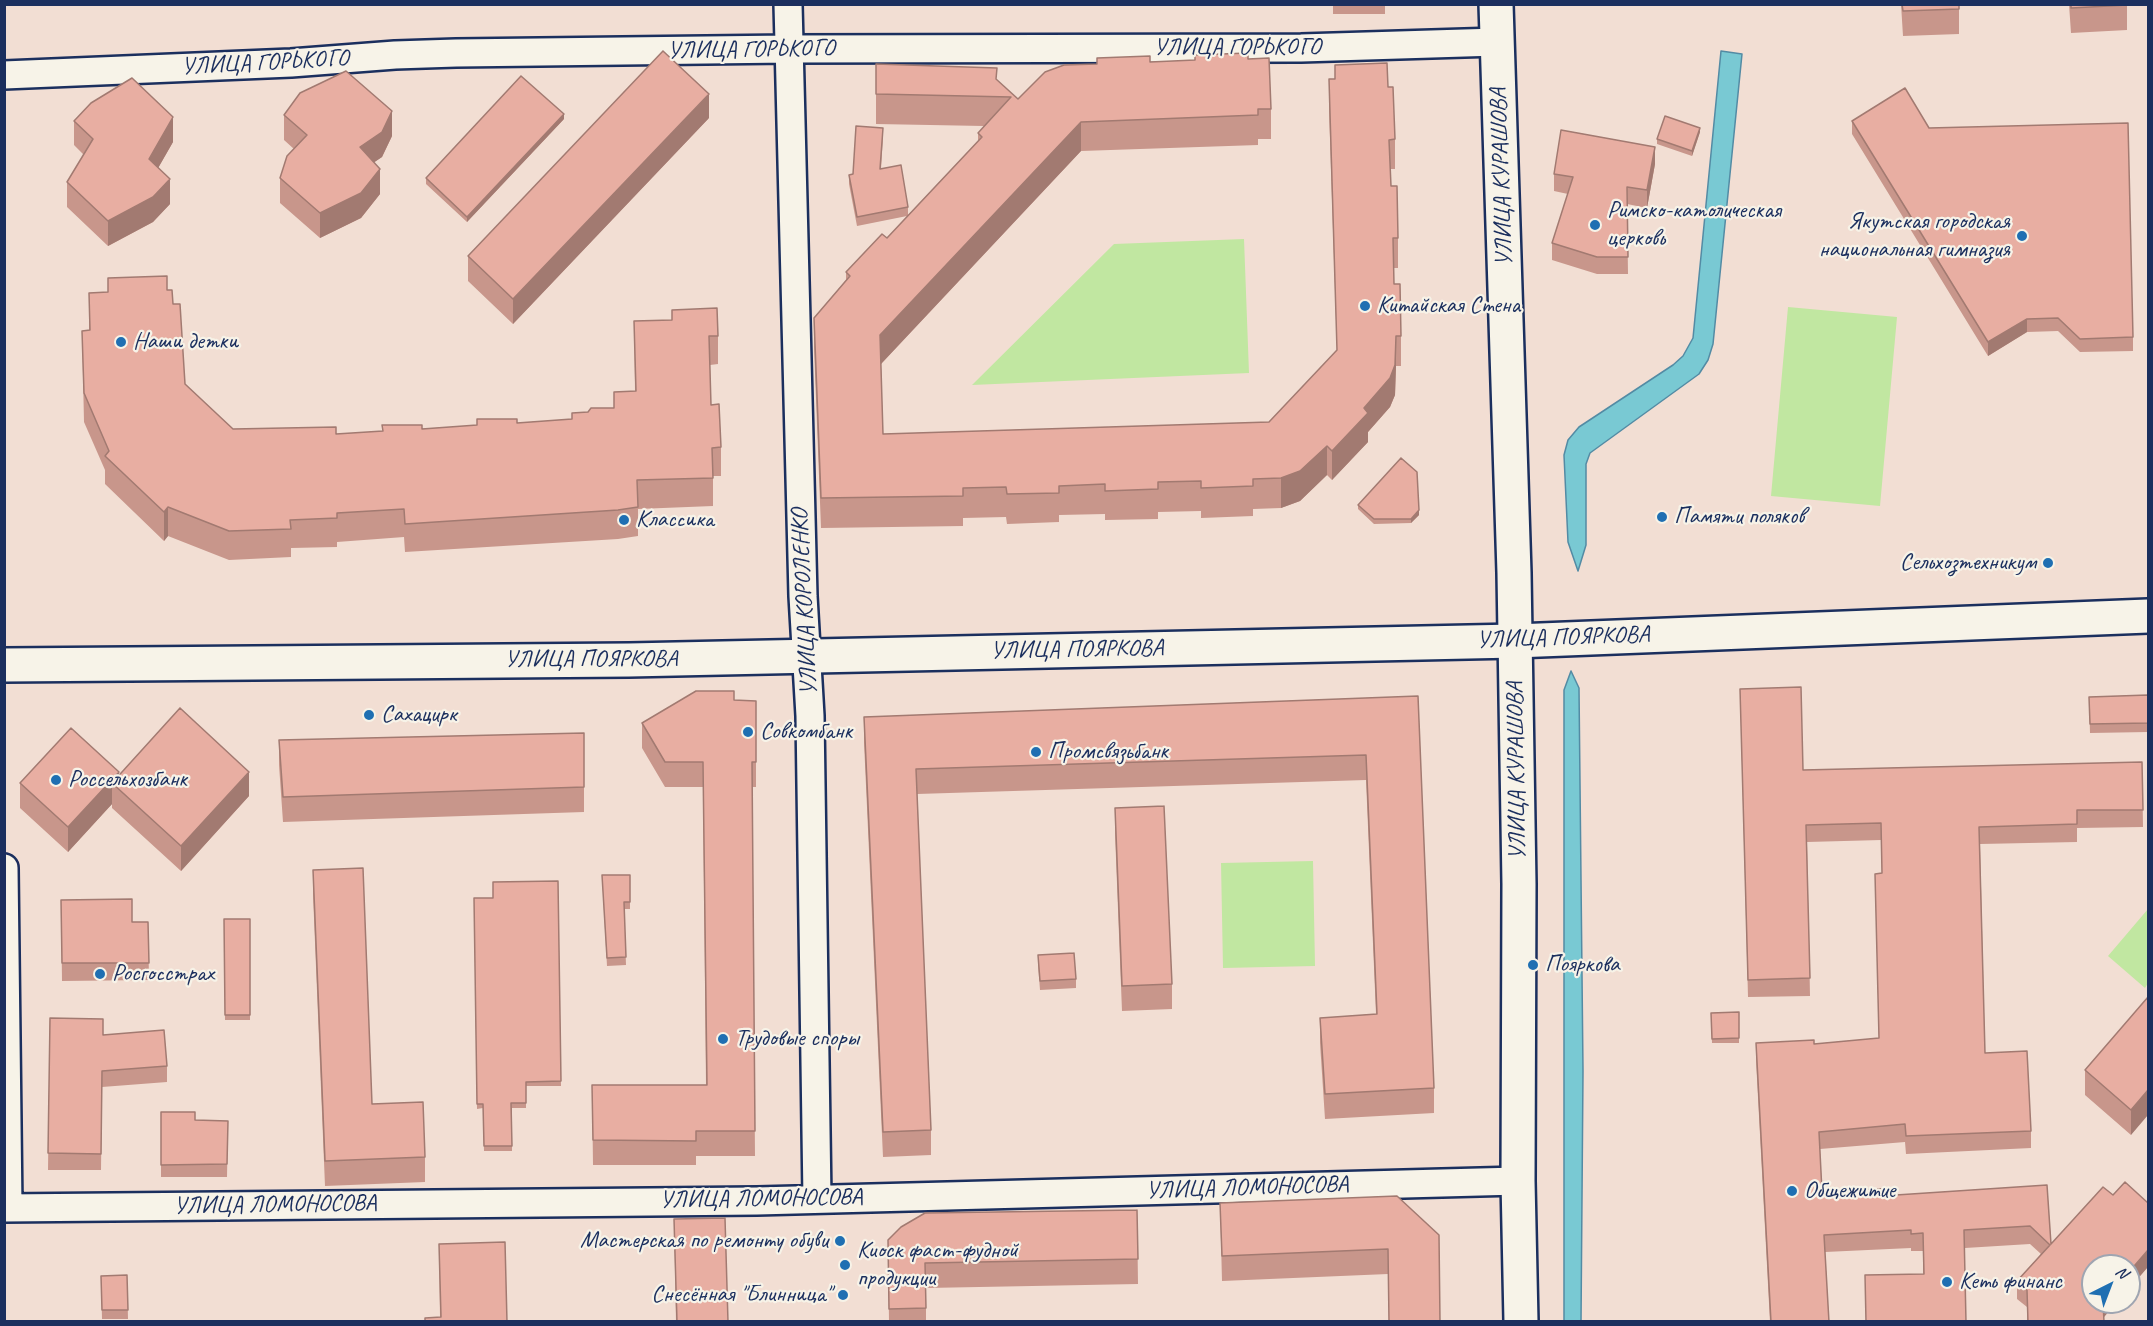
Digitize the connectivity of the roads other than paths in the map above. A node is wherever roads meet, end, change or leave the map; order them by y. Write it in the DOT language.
graph roads {
  1 [pos="788,4"];
  2 [pos="1496,4"];
  3 [pos="1497,42"];
  4 [pos="789,49"];
  5 [pos="4,75"];
  6 [pos="2148,616"];
  7 [pos="1515,641"];
  8 [pos="807,656"];
  9 [pos="4,665"];
  10 [pos="4,868"];
  11 [pos="1518,1181"];
  12 [pos="817,1199"];
  13 [pos="6,1208"];
  14 [pos="1521,1322"];
  1 -- 4 [label="street, УЛИЦА КОРОЛЕНКО"];
  2 -- 3 [label="main road, УЛИЦА КУРАШОВА"];
  3 -- 4 [label="street, УЛИЦА ГОРЬКОГО"];
  3 -- 7 [label="main road, УЛИЦА КУРАШОВА"];
  4 -- 5 [label="street, УЛИЦА ГОРЬКОГО"];
  4 -- 8 [label="street, УЛИЦА КОРОЛЕНКО"];
  6 -- 7 [label="main road, УЛИЦА ПОЯРКОВА"];
  7 -- 8 [label="main road, УЛИЦА ПОЯРКОВА"];
  7 -- 11 [label="main road, УЛИЦА КУРАШОВА"];
  8 -- 9 [label="main road, УЛИЦА ПОЯРКОВА"];
  8 -- 12 [label="street, УЛИЦА КОРОЛЕНКО"];
  10 -- 13 [label="street"];
  11 -- 12 [label="street, УЛИЦА ЛОМОНОСОВА"];
  11 -- 14 [label="main road, УЛИЦА КУРАШОВА"];
  12 -- 13 [label="street, УЛИЦА ЛОМОНОСОВА"];
}
